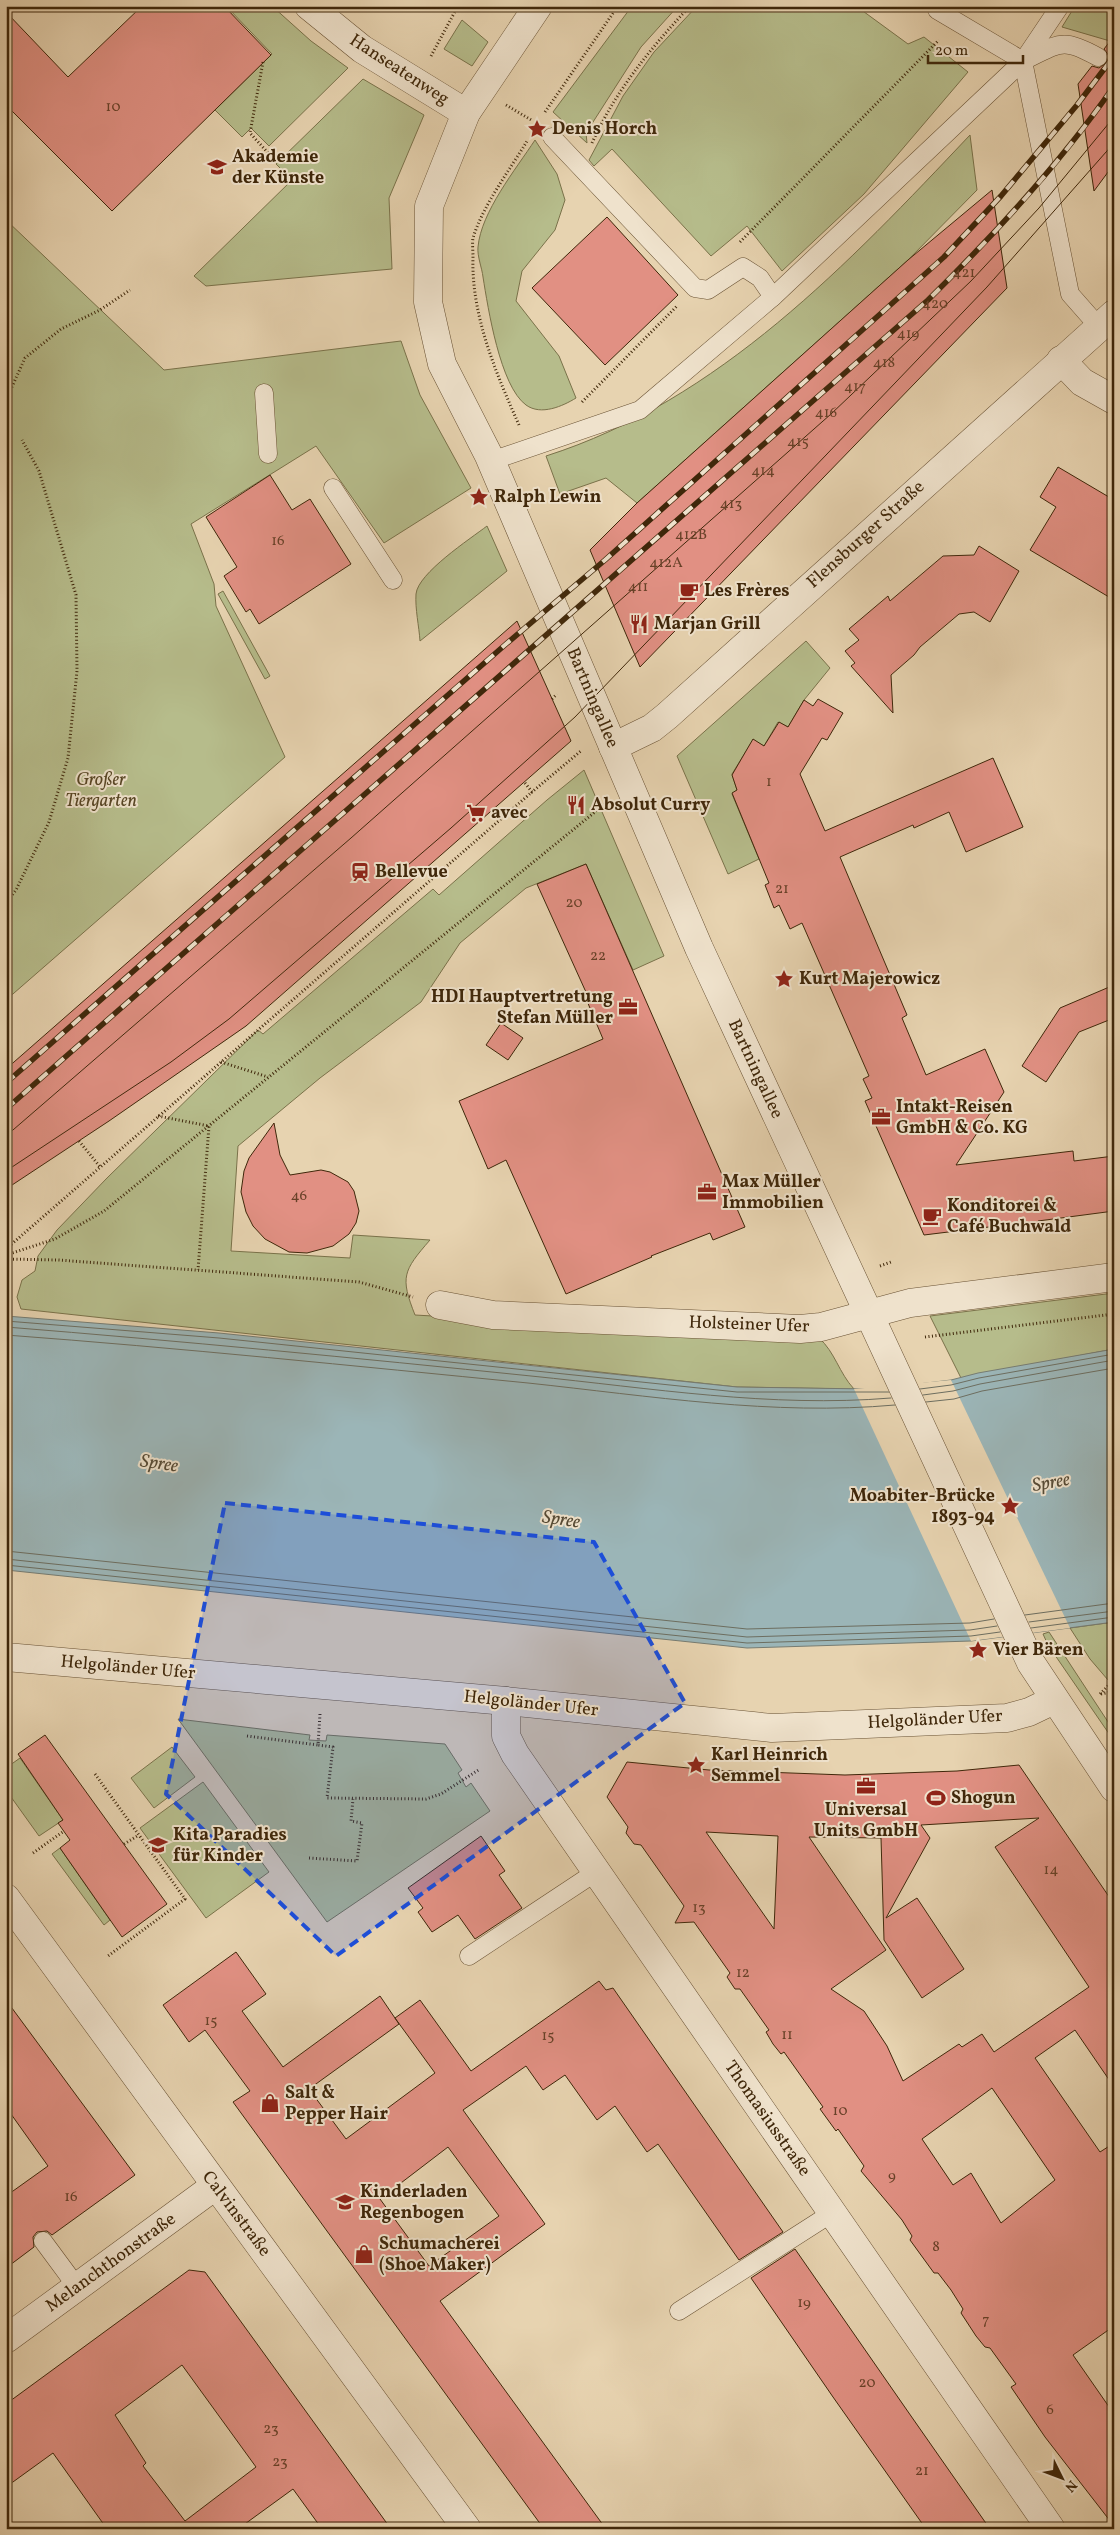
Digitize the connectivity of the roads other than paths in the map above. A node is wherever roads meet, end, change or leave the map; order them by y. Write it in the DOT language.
graph roads {
  1 [pos="309,6"];
  2 [pos="538,6"];
  3 [pos="1060,6"];
  4 [pos="937,10"];
  5 [pos="1098,57"];
  6 [pos="1023,62"];
  7 [pos="466,113"];
  8 [pos="552,137"];
  9 [pos="773,297"];
  10 [pos="1106,321"];
  11 [pos="1062,360"];
  12 [pos="264,393"];
  13 [pos="1114,400"];
  14 [pos="268,454"];
  15 [pos="491,461"];
  16 [pos="333,488"];
  17 [pos="393,580"];
  18 [pos="613,747"];
  19 [pos="1114,1277"];
  20 [pos="440,1305"];
  21 [pos="868,1316"];
  22 [pos="6,1657"];
  23 [pos="1054,1700"];
  24 [pos="506,1701"];
  25 [pos="1114,1788"];
  26 [pos="596,1872"];
  27 [pos="6,1898"];
  28 [pos="469,1956"];
  29 [pos="215,2186"];
  30 [pos="832,2213"];
  31 [pos="43,2241"];
  32 [pos="77,2288"];
  33 [pos="679,2311"];
  34 [pos="6,2339"];
  35 [pos="467,2529"];
  36 [pos="1051,2529"];
  1 -- 7 [label="street, Hanseatenweg"];
  2 -- 7 [label="street, Bartningallee"];
  3 -- 6 [label="lane"];
  4 -- 6 [label="lane"];
  5 -- 6 [label="lane"];
  6 -- 9 [label="lane"];
  6 -- 10 [label="lane"];
  7 -- 15 [label="street, Bartningallee"];
  8 -- 9 [label="lane"];
  9 -- 15 [label="lane"];
  10 -- 11 [label="street, Flensburger Straße"];
  11 -- 13 [label="street"];
  11 -- 18 [label="street, Flensburger Straße"];
  12 -- 14 [label="lane"];
  15 -- 18 [label="street, Bartningallee"];
  16 -- 17 [label="lane"];
  18 -- 21 [label="street, Bartningallee"];
  19 -- 21 [label="street, Holsteiner Ufer"];
  20 -- 21 [label="street, Holsteiner Ufer"];
  21 -- 23 [label="street, Bartningallee"];
  22 -- 24 [label="street, Helgoländer Ufer"];
  23 -- 24 [label="street, Helgoländer Ufer"];
  23 -- 25 [label="street, Bartningallee"];
  24 -- 26 [label="street, Thomasiusstraße"];
  26 -- 28 [label="lane"];
  26 -- 30 [label="street, Thomasiusstraße"];
  27 -- 29 [label="street, Calvinstraße"];
  29 -- 32 [label="street, Melanchthonstraße"];
  29 -- 35 [label="street, Calvinstraße"];
  30 -- 33 [label="lane"];
  30 -- 36 [label="street, Thomasiusstraße"];
  31 -- 32 [label="lane"];
  32 -- 34 [label="street, Melanchthonstraße"];
}
